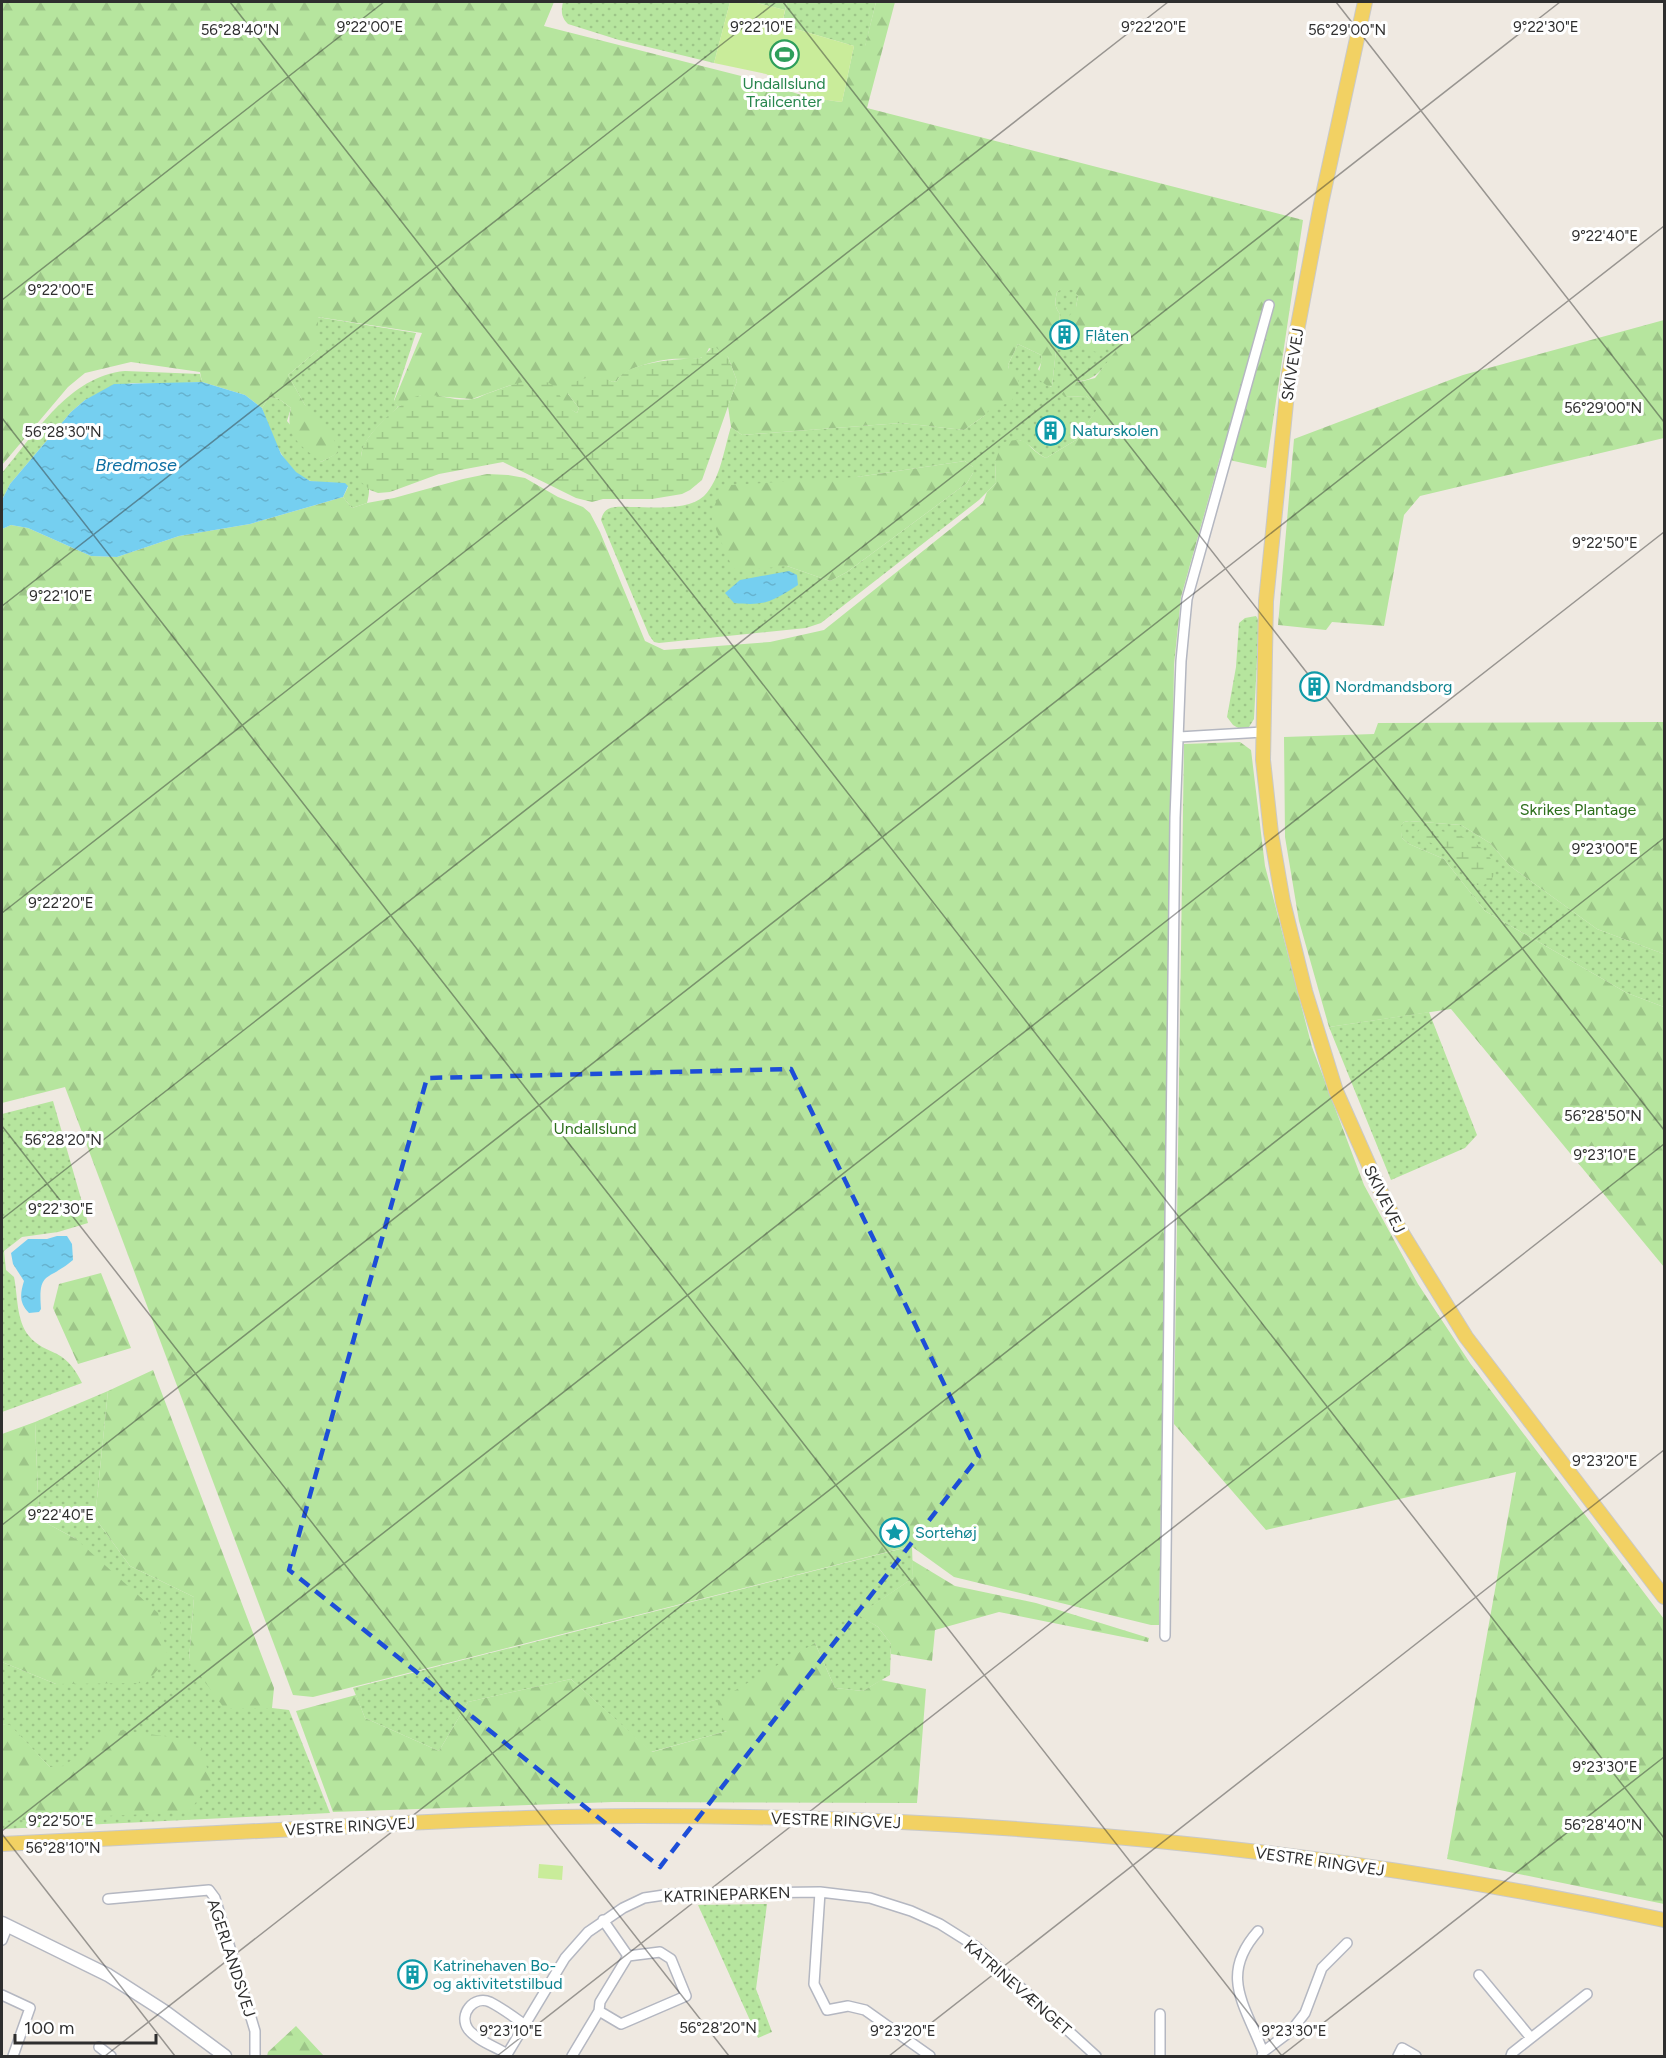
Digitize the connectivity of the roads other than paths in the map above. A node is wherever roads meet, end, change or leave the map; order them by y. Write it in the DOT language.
graph roads {
  1 [pos="1365,2"];
  2 [pos="1269,305"];
  3 [pos="1263,732"];
  4 [pos="1179,737"];
  5 [pos="1665,1597"];
  6 [pos="1165,1636"];
  7 [pos="2,1844"];
  8 [pos="820,1892"];
  9 [pos="108,1899"];
  10 [pos="1665,1919"];
  11 [pos="603,1920"];
  12 [pos="5,1924"];
  13 [pos="1258,1931"];
  14 [pos="2,1940"];
  15 [pos="1347,1943"];
  16 [pos="628,1956"];
  17 [pos="1479,1975"];
  18 [pos="1587,1994"];
  19 [pos="2,1995"];
  20 [pos="599,2011"];
  21 [pos="1160,2014"];
  22 [pos="525,2025"];
  23 [pos="1531,2038"];
  24 [pos="99,2047"];
  25 [pos="1263,2054"];
  26 [pos="506,2055"];
  27 [pos="13,2056"];
  28 [pos="111,2056"];
  29 [pos="225,2056"];
  30 [pos="255,2056"];
  31 [pos="572,2056"];
  32 [pos="930,2056"];
  33 [pos="1096,2056"];
  34 [pos="1160,2056"];
  35 [pos="1398,2056"];
  36 [pos="1416,2056"];
  37 [pos="1511,2056"];
  1 -- 3 [label="main road, SKIVEVEJ"];
  2 -- 4 [label="street, SKIVEVEJ"];
  3 -- 4 [label="street"];
  3 -- 5 [label="main road, SKIVEVEJ"];
  4 -- 6 [label="street, SKIVEVEJ"];
  7 -- 10 [label="main road, VESTRE RINGVEJ"];
  8 -- 11 [label="street, KATRINEPARKEN"];
  8 -- 32 [label="street"];
  8 -- 33 [label="street, KATRINEVÆNGET"];
  9 -- 30 [label="street, AGERLANDSVEJ"];
  11 -- 16 [label="street"];
  11 -- 22 [label="street, KATRINEPARKEN"];
  12 -- 14 [label="street"];
  12 -- 29 [label="street"];
  13 -- 25 [label="street"];
  15 -- 25 [label="street"];
  16 -- 20 [label="street"];
  16 -- 20 [label="street"];
  17 -- 23 [label="street"];
  18 -- 23 [label="street"];
  19 -- 27 [label="street"];
  20 -- 31 [label="street"];
  21 -- 34 [label="street"];
  22 -- 26 [label="street, KATRINEPARKEN"];
  22 -- 26 [label="street"];
  23 -- 37 [label="street"];
  24 -- 28 [label="street"];
  35 -- 36 [label="street"];
}
